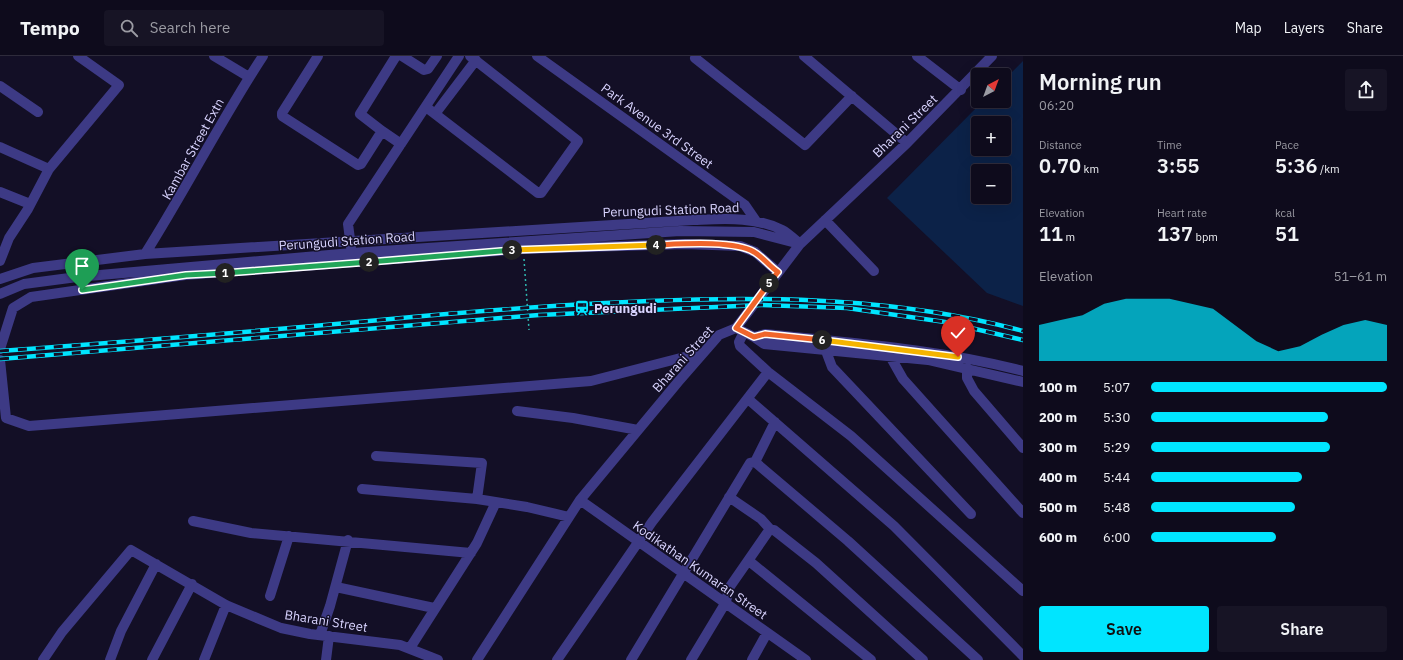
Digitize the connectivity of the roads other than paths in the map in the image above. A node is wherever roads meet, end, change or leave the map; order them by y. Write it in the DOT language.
graph roads {
  1 [pos="78,56"];
  2 [pos="214,56"];
  3 [pos="263,56"];
  4 [pos="318,56"];
  5 [pos="396,56"];
  6 [pos="402,56"];
  7 [pos="437,56"];
  8 [pos="459,56"];
  9 [pos="537,56"];
  10 [pos="696,56"];
  11 [pos="804,56"];
  12 [pos="917,56"];
  13 [pos="992,56"];
  14 [pos="473,58"];
  15 [pos="249,77"];
  16 [pos="1,88"];
  17 [pos="961,90"];
  18 [pos="852,96"];
  19 [pos="426,107"];
  20 [pos="38,112"];
  21 [pos="435,114"];
  22 [pos="382,131"];
  23 [pos="907,143"];
  24 [pos="401,144"];
  25 [pos="0,147"];
  26 [pos="49,169"];
  27 [pos="0,192"];
  28 [pos="30,204"];
  29 [pos="825,220"];
  30 [pos="756,222"];
  31 [pos="4,236"];
  32 [pos="351,241"];
  33 [pos="800,244"];
  34 [pos="352,253"];
  35 [pos="145,254"];
  36 [pos="405,255"];
  37 [pos="0,261"];
  38 [pos="874,271"];
  39 [pos="778,272"];
  40 [pos="0,279"];
  41 [pos="24,284"];
  42 [pos="0,294"];
  43 [pos="31,297"];
  44 [pos="740,330"];
  45 [pos="754,337"];
  46 [pos="0,349"];
  47 [pos="826,351"];
  48 [pos="704,352"];
  49 [pos="890,356"];
  50 [pos="0,360"];
  51 [pos="967,368"];
  52 [pos="1023,371"];
  53 [pos="768,372"];
  54 [pos="1023,382"];
  55 [pos="748,399"];
  56 [pos="2,405"];
  57 [pos="517,411"];
  58 [pos="775,422"];
  59 [pos="638,430"];
  60 [pos="1023,448"];
  61 [pos="376,456"];
  62 [pos="756,462"];
  63 [pos="362,489"];
  64 [pos="729,497"];
  65 [pos="477,499"];
  66 [pos="580,500"];
  67 [pos="496,502"];
  68 [pos="1023,513"];
  69 [pos="971,514"];
  70 [pos="570,517"];
  71 [pos="193,521"];
  72 [pos="770,529"];
  73 [pos="289,536"];
  74 [pos="348,540"];
  75 [pos="639,542"];
  76 [pos="471,552"];
  77 [pos="749,561"];
  78 [pos="156,564"];
  79 [pos="683,572"];
  80 [pos="192,584"];
  81 [pos="336,587"];
  82 [pos="1023,591"];
  83 [pos="270,596"];
  84 [pos="726,602"];
  85 [pos="226,605"];
  86 [pos="434,608"];
  87 [pos="767,633"];
  88 [pos="324,636"];
  89 [pos="410,648"];
  90 [pos="1023,656"];
  91 [pos="43,660"];
  92 [pos="110,660"];
  93 [pos="152,660"];
  94 [pos="204,660"];
  95 [pos="326,660"];
  96 [pos="438,660"];
  97 [pos="477,660"];
  98 [pos="557,660"];
  99 [pos="631,660"];
  100 [pos="691,660"];
  101 [pos="752,660"];
  102 [pos="806,660"];
  103 [pos="871,660"];
  104 [pos="923,660"];
  105 [pos="978,660"];
  1 -- 26 [label="street"];
  2 -- 15 [label="street"];
  3 -- 15 [label="street, Kambar Street Extn"];
  4 -- 22 [label="street"];
  5 -- 22 [label="street"];
  6 -- 7 [label="street"];
  8 -- 19 [label="street"];
  9 -- 30 [label="street, Park Avenue 3rd Street"];
  10 -- 18 [label="street"];
  11 -- 18 [label="street"];
  12 -- 17 [label="street"];
  13 -- 17 [label="street, Bharani Street"];
  14 -- 21 [label="street"];
  14 -- 21 [label="street"];
  15 -- 35 [label="street, Kambar Street Extn"];
  16 -- 20 [label="street"];
  17 -- 23 [label="street, Bharani Street"];
  18 -- 23 [label="street"];
  19 -- 21 [label="street"];
  19 -- 24 [label="street"];
  22 -- 24 [label="street"];
  23 -- 29 [label="street, Bharani Street"];
  24 -- 32 [label="street"];
  25 -- 26 [label="street"];
  26 -- 28 [label="street"];
  27 -- 28 [label="street"];
  28 -- 31 [label="street"];
  29 -- 33 [label="street, Bharani Street"];
  29 -- 38 [label="street"];
  30 -- 32 [label="street, Perungudi Station Road"];
  30 -- 33 [label="street, Perungudi Station Road"];
  31 -- 37 [label="street"];
  32 -- 34 [label="street"];
  32 -- 35 [label="street, Perungudi Station Road"];
  33 -- 36 [label="street, Perungudi Station Road"];
  33 -- 39 [label="street, Bharani Street"];
  34 -- 36 [label="street, Perungudi Station Road"];
  34 -- 41 [label="street, Perungudi Station Road"];
  35 -- 40 [label="street, Perungudi Station Road"];
  36 -- 39 [label="street"];
  36 -- 43 [label="street"];
  39 -- 44 [label="street, Bharani Street"];
  41 -- 42 [label="street, Perungudi Station Road"];
  41 -- 43 [label="street"];
  43 -- 46 [label="street"];
  44 -- 45 [label="street"];
  44 -- 48 [label="street, Bharani Street"];
  44 -- 53 [label="street"];
  45 -- 47 [label="street"];
  45 -- 52 [label="street"];
  47 -- 49 [label="street"];
  47 -- 69 [label="street"];
  48 -- 56 [label="street"];
  48 -- 59 [label="street, Bharani Street"];
  49 -- 51 [label="street"];
  49 -- 68 [label="street"];
  50 -- 56 [label="street"];
  51 -- 54 [label="street"];
  51 -- 60 [label="street"];
  53 -- 55 [label="street"];
  53 -- 82 [label="street"];
  55 -- 58 [label="street"];
  55 -- 75 [label="street"];
  57 -- 59 [label="street"];
  58 -- 62 [label="street"];
  58 -- 90 [label="street"];
  59 -- 66 [label="street, Bharani Street"];
  61 -- 65 [label="street"];
  62 -- 64 [label="street"];
  62 -- 105 [label="street"];
  63 -- 65 [label="street"];
  64 -- 72 [label="street"];
  64 -- 79 [label="street"];
  65 -- 67 [label="street"];
  66 -- 70 [label="street, Bharani Street"];
  66 -- 75 [label="street, Kodikathan Kumaran Street"];
  67 -- 70 [label="street"];
  67 -- 76 [label="street"];
  70 -- 97 [label="street, Bharani Street"];
  71 -- 73 [label="street"];
  72 -- 77 [label="street"];
  72 -- 104 [label="street"];
  73 -- 74 [label="street"];
  73 -- 83 [label="street"];
  74 -- 76 [label="street"];
  74 -- 81 [label="street"];
  75 -- 79 [label="street, Kodikathan Kumaran Street"];
  75 -- 98 [label="street"];
  76 -- 86 [label="street"];
  77 -- 84 [label="street"];
  77 -- 103 [label="street"];
  78 -- 80 [label="street, Bharani Street"];
  78 -- 91 [label="street, Bharani Street"];
  78 -- 92 [label="street"];
  79 -- 84 [label="street, Kodikathan Kumaran Street"];
  79 -- 99 [label="street"];
  80 -- 85 [label="street, Bharani Street"];
  80 -- 93 [label="street"];
  81 -- 86 [label="street"];
  81 -- 88 [label="street"];
  84 -- 87 [label="street, Kodikathan Kumaran Street"];
  84 -- 100 [label="street"];
  85 -- 88 [label="street, Bharani Street"];
  85 -- 94 [label="street"];
  86 -- 89 [label="street"];
  87 -- 101 [label="street"];
  87 -- 102 [label="street, Kodikathan Kumaran Street"];
  88 -- 89 [label="street, Bharani Street"];
  88 -- 95 [label="street"];
  89 -- 96 [label="street, Bharani Street"];
}
